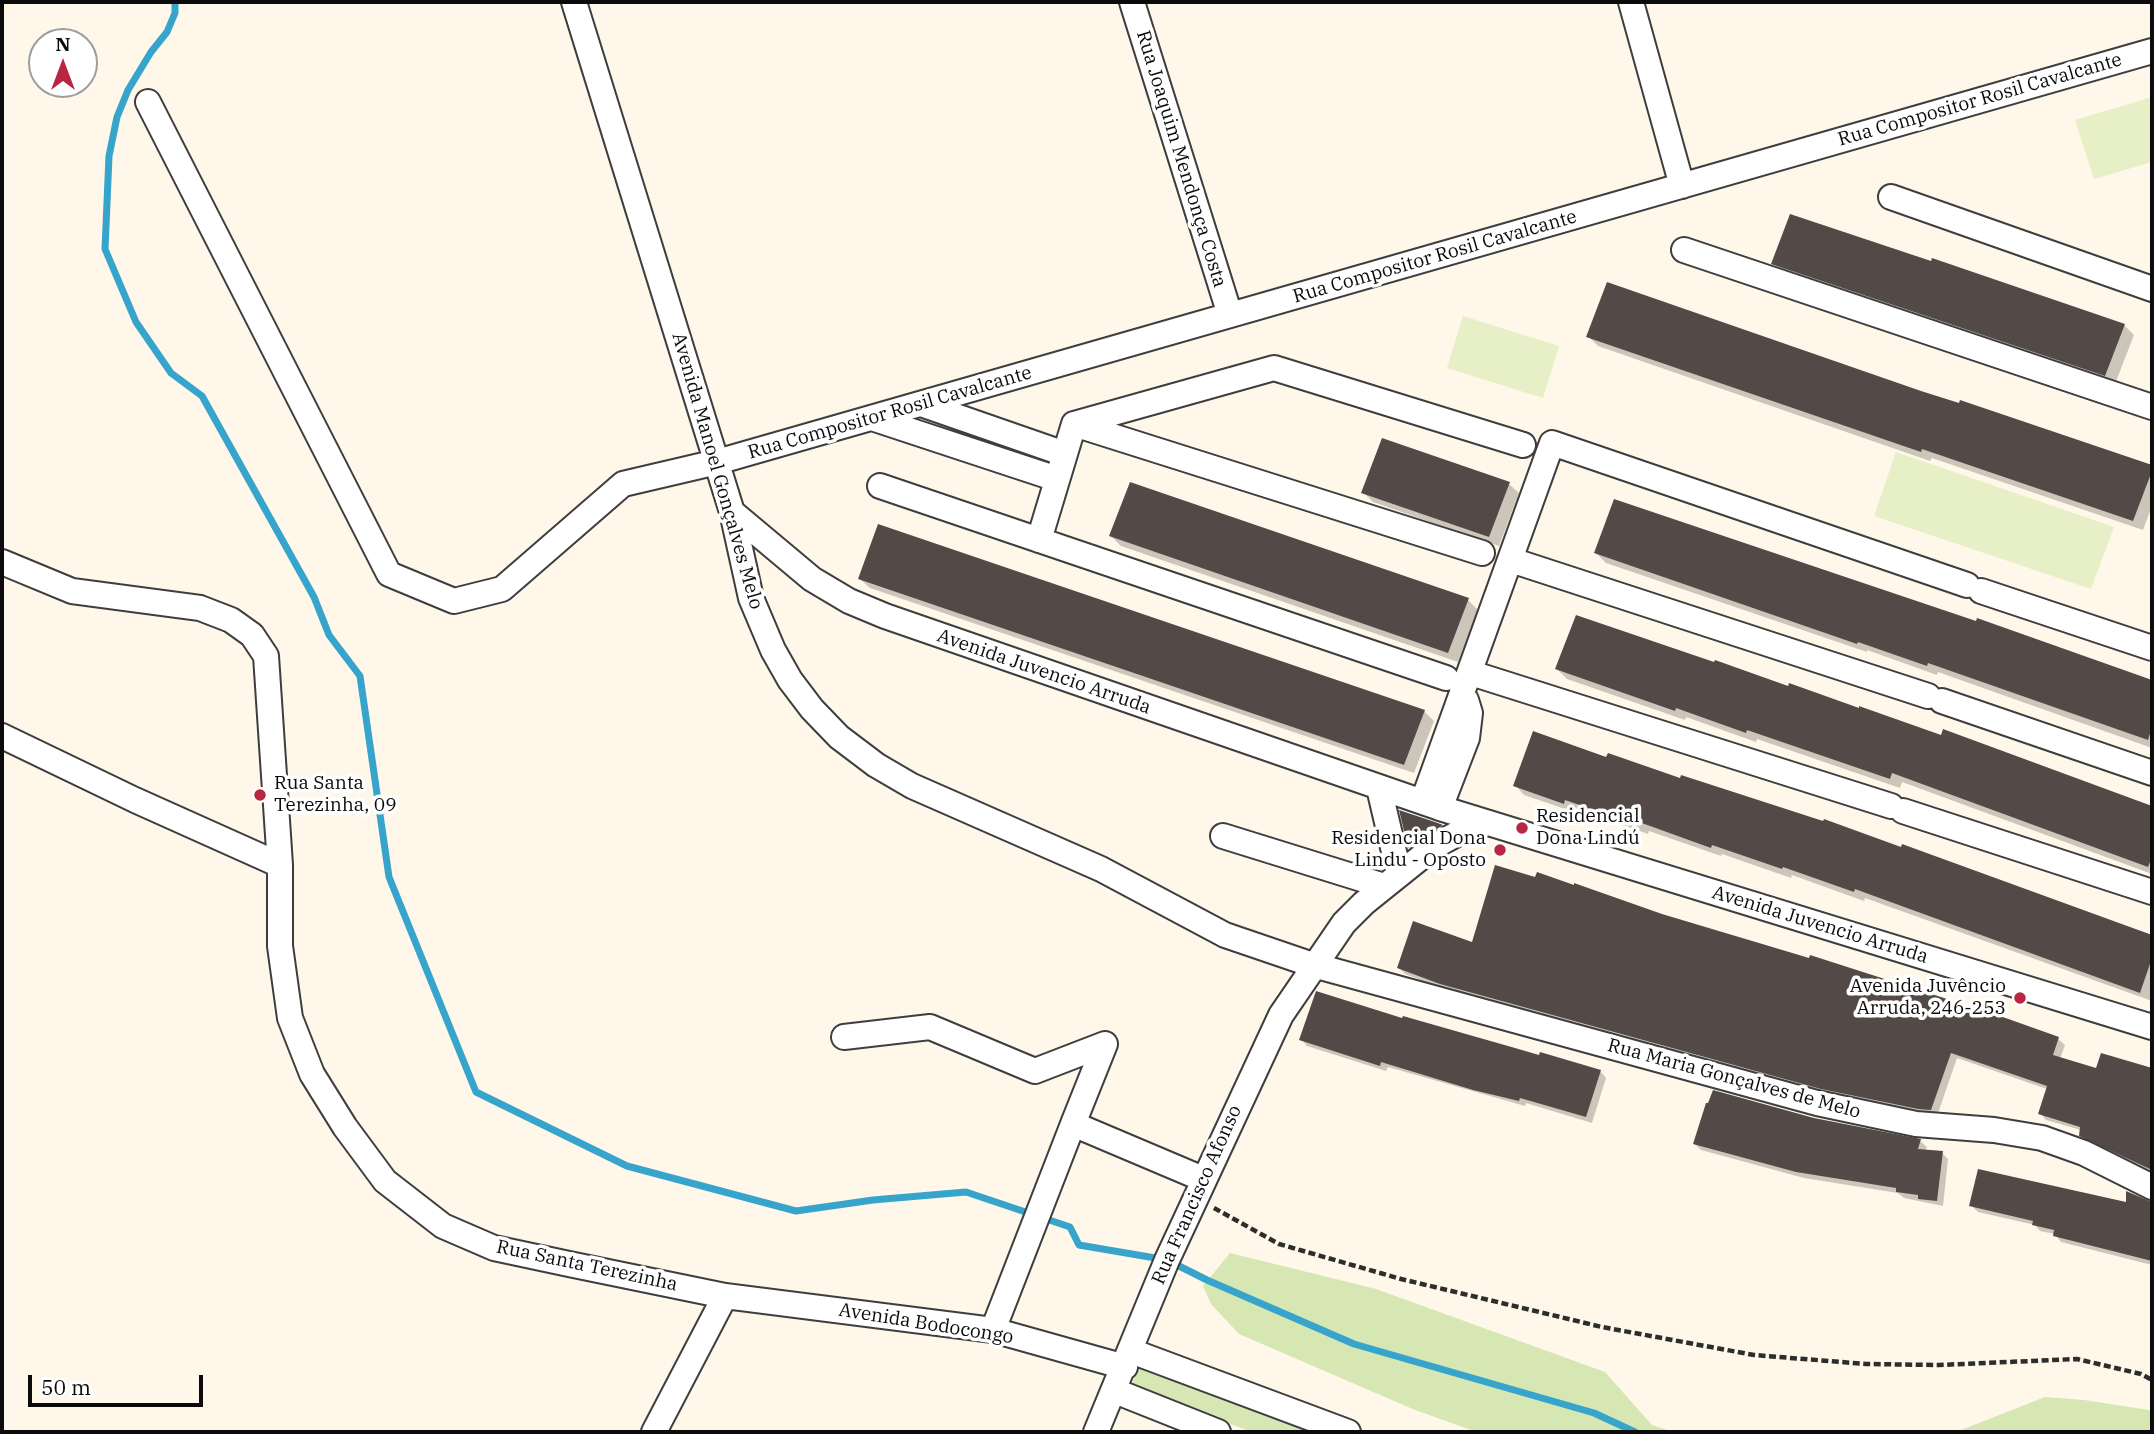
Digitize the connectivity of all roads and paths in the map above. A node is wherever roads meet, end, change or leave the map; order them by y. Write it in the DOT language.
graph roads {
  1 [pos="574,2"];
  2 [pos="1132,2"];
  3 [pos="1631,2"];
  4 [pos="2152,51"];
  5 [pos="148,102"];
  6 [pos="1682,186"];
  7 [pos="1891,198"];
  8 [pos="1684,250"];
  9 [pos="2152,289"];
  10 [pos="1230,315"];
  11 [pos="921,404"];
  12 [pos="2152,407"];
  13 [pos="872,418"];
  14 [pos="1074,424"];
  15 [pos="1523,445"];
  16 [pos="1065,454"];
  17 [pos="717,462"];
  18 [pos="1058,479"];
  19 [pos="880,486"];
  20 [pos="732,512"];
  21 [pos="1039,540"];
  22 [pos="1482,553"];
  23 [pos="1511,560"];
  24 [pos="2,562"];
  25 [pos="2152,648"];
  26 [pos="1460,681"];
  27 [pos="2,736"];
  28 [pos="2152,773"];
  29 [pos="1379,788"];
  30 [pos="1432,805"];
  31 [pos="1488,823"];
  32 [pos="1223,836"];
  33 [pos="280,865"];
  34 [pos="1392,879"];
  35 [pos="2152,892"];
  36 [pos="1313,965"];
  37 [pos="2152,1027"];
  38 [pos="844,1037"];
  39 [pos="1073,1124"];
  40 [pos="2152,1187"];
  41 [pos="1199,1188"];
  42 [pos="725,1296"];
  43 [pos="993,1330"];
  44 [pos="1128,1359"];
  45 [pos="2152,1380"];
  46 [pos="1115,1391"];
  47 [pos="654,1432"];
  48 [pos="1096,1432"];
  49 [pos="1218,1432"];
  50 [pos="1348,1432"];
  1 -- 17 [label="street, Avenida Manoel Gonçalves Melo"];
  2 -- 10 [label="street, Rua Joaquim Mendonça Costa"];
  3 -- 6 [label="street"];
  4 -- 6 [label="street, Rua Compositor Rosil Cavalcante"];
  5 -- 17 [label="street, Rua Compositor Rosil Cavalcante"];
  6 -- 10 [label="street, Rua Compositor Rosil Cavalcante"];
  7 -- 9 [label="street"];
  8 -- 12 [label="street"];
  10 -- 11 [label="street, Rua Compositor Rosil Cavalcante"];
  11 -- 13 [label="street, Rua Compositor Rosil Cavalcante"];
  11 -- 16 [label="street"];
  13 -- 17 [label="street, Rua Compositor Rosil Cavalcante"];
  13 -- 18 [label="street"];
  14 -- 15 [label="street"];
  14 -- 16 [label="street"];
  14 -- 22 [label="street"];
  16 -- 18 [label="street"];
  17 -- 20 [label="street, Avenida Manoel Gonçalves Melo"];
  18 -- 21 [label="street"];
  19 -- 21 [label="street"];
  20 -- 29 [label="street, Avenida Juvencio Arruda"];
  20 -- 36 [label="street, Avenida Manoel Gonçalves Melo"];
  21 -- 26 [label="street"];
  23 -- 25 [label="street"];
  23 -- 26 [label="street"];
  23 -- 28 [label="street"];
  24 -- 33 [label="street, Rua Santa Terezinha"];
  26 -- 30 [label="street"];
  26 -- 35 [label="street"];
  27 -- 33 [label="street"];
  29 -- 30 [label="street, Avenida Juvencio Arruda"];
  29 -- 34 [label="street"];
  30 -- 31 [label="street, Avenida Juvencio Arruda"];
  31 -- 34 [label="street, Rua Francisco Afonso"];
  31 -- 37 [label="street, Avenida Juvencio Arruda"];
  32 -- 34 [label="street"];
  33 -- 42 [label="street, Rua Santa Terezinha"];
  34 -- 36 [label="street, Rua Francisco Afonso"];
  36 -- 40 [label="street, Rua Maria Gonçalves de Melo"];
  36 -- 41 [label="street, Rua Francisco Afonso"];
  38 -- 39 [label="street"];
  39 -- 41 [label="street"];
  39 -- 43 [label="street"];
  41 -- 44 [label="street, Rua Francisco Afonso"];
  41 -- 45 [label="path"];
  42 -- 43 [label="street, Avenida Bodocongo"];
  42 -- 47 [label="street"];
  43 -- 44 [label="street, Avenida Bodocongo"];
  44 -- 46 [label="street, Rua Francisco Afonso"];
  44 -- 50 [label="street, Avenida Bodocongo"];
  46 -- 48 [label="street, Rua Francisco Afonso"];
  46 -- 49 [label="street"];
}
